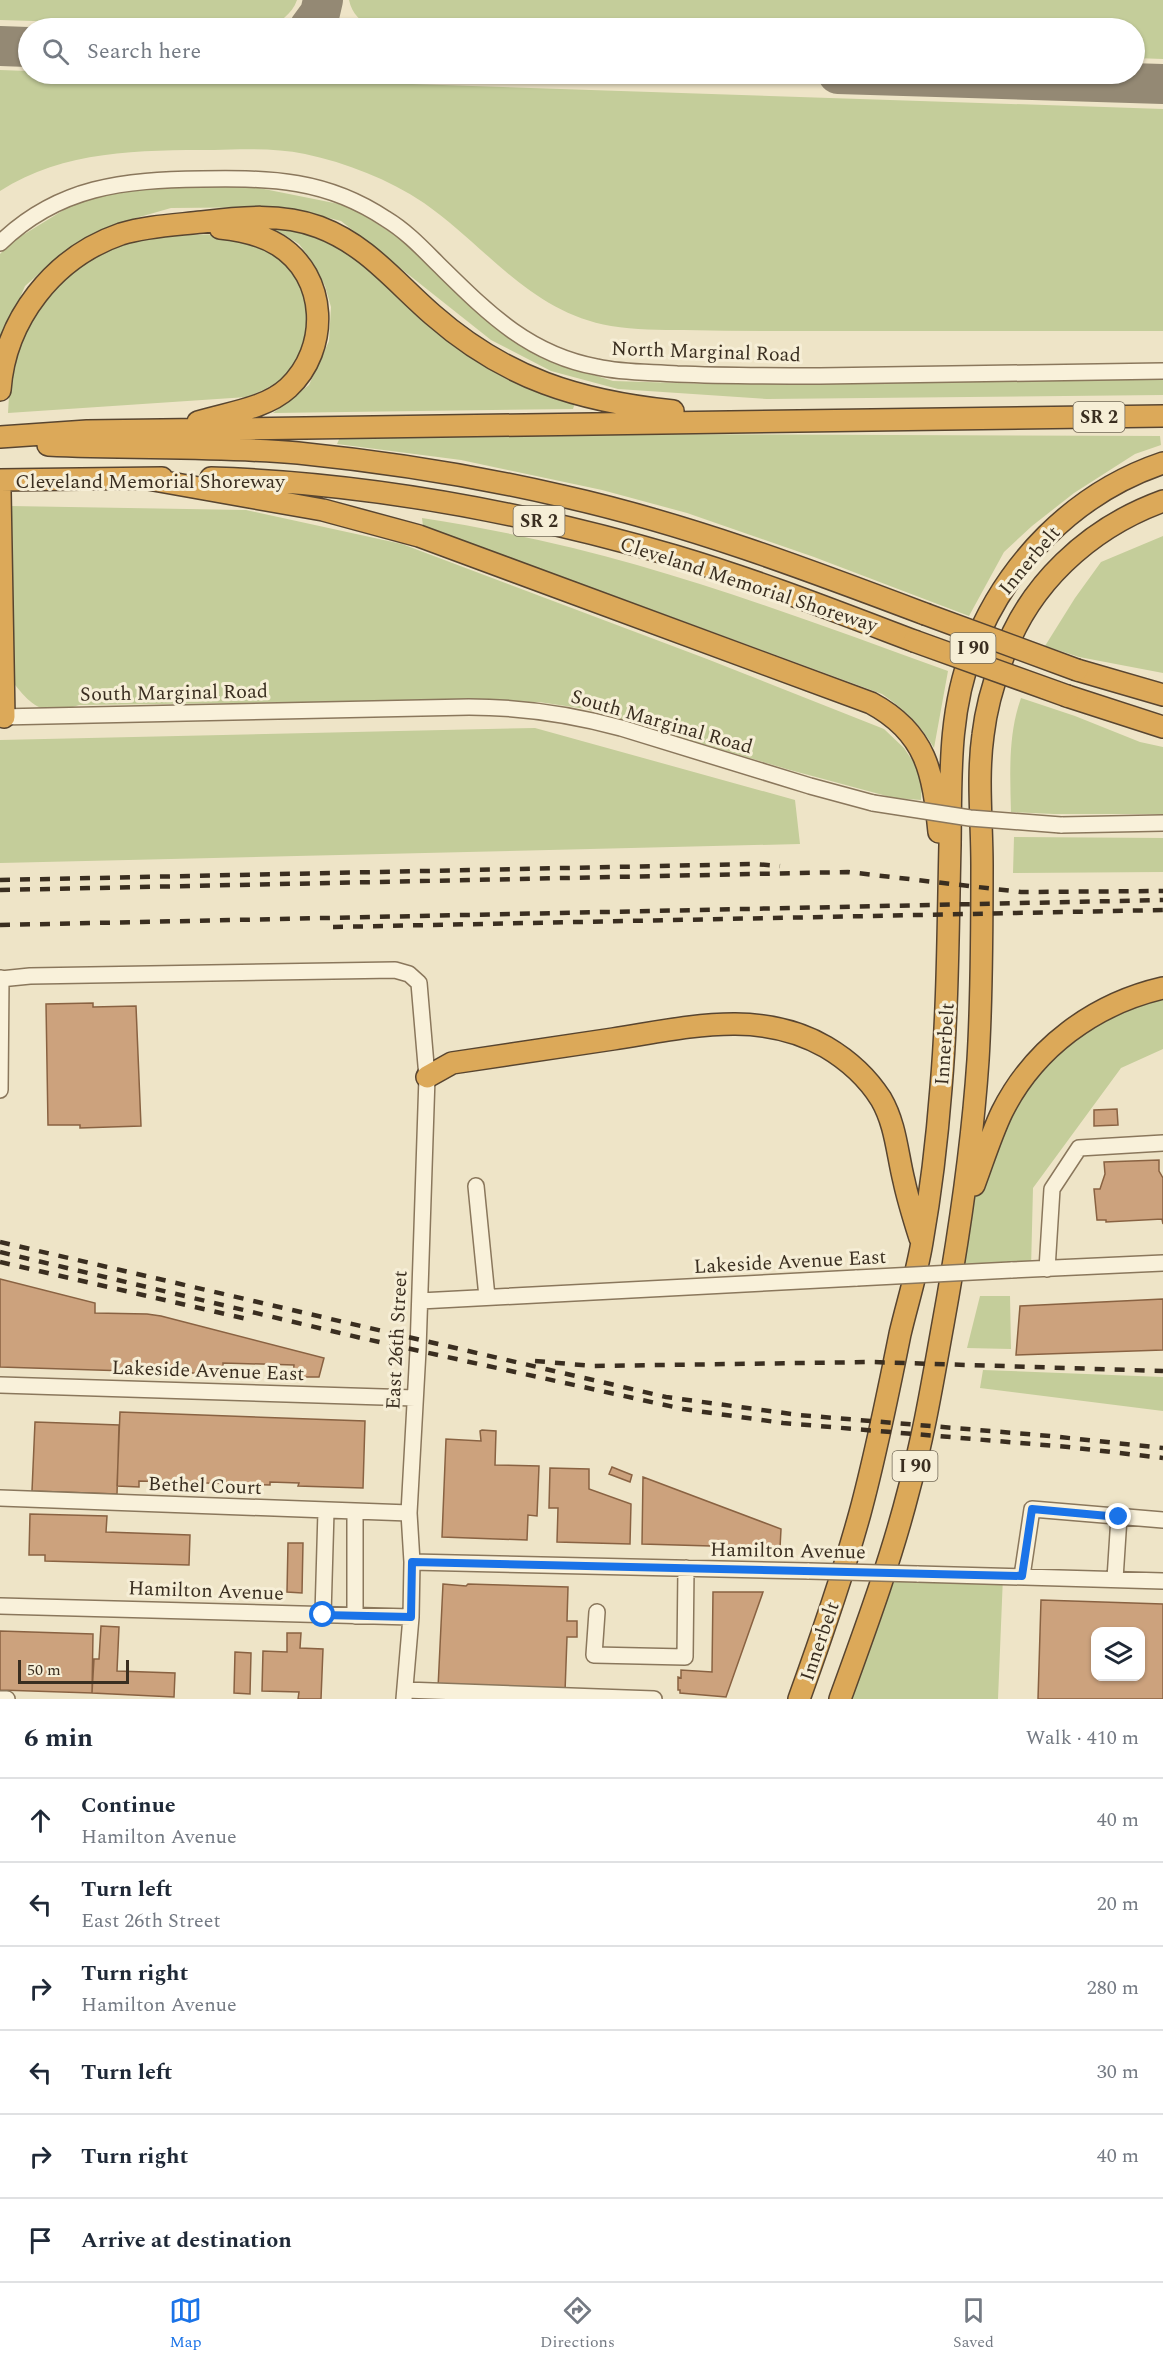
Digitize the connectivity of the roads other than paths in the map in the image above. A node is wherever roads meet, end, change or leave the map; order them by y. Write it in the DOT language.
graph roads {
  1 [pos="174,225"];
  2 [pos="0,243"];
  3 [pos="1163,371"];
  4 [pos="0,390"];
  5 [pos="1163,417"];
  6 [pos="763,421"];
  7 [pos="169,430"];
  8 [pos="0,437"];
  9 [pos="0,443"];
  10 [pos="1163,463"];
  11 [pos="148,479"];
  12 [pos="0,480"];
  13 [pos="0,491"];
  14 [pos="1163,501"];
  15 [pos="0,518"];
  16 [pos="1163,695"];
  17 [pos="2,717"];
  18 [pos="1163,727"];
  19 [pos="1163,823"];
  20 [pos="949,919"];
  21 [pos="1,979"];
  22 [pos="1163,988"];
  23 [pos="427,1077"];
  24 [pos="0,1090"];
  25 [pos="1163,1143"];
  26 [pos="476,1186"];
  27 [pos="960,1225"];
  28 [pos="922,1246"];
  29 [pos="1163,1263"];
  30 [pos="1047,1269"];
  31 [pos="487,1297"];
  32 [pos="420,1301"];
  33 [pos="0,1384"];
  34 [pos="415,1398"];
  35 [pos="0,1498"];
  36 [pos="326,1510"];
  37 [pos="356,1512"];
  38 [pos="409,1513"];
  39 [pos="1119,1517"];
  40 [pos="1163,1520"];
  41 [pos="412,1562"];
  42 [pos="686,1568"];
  43 [pos="1022,1576"];
  44 [pos="1115,1579"];
  45 [pos="1163,1581"];
  46 [pos="0,1606"];
  47 [pos="597,1612"];
  48 [pos="323,1615"];
  49 [pos="355,1616"];
  50 [pos="411,1617"];
  51 [pos="405,1695"];
  52 [pos="0,1699"];
  53 [pos="7,1699"];
  54 [pos="654,1699"];
  55 [pos="799,1699"];
  56 [pos="840,1699"];
  1 -- 4 [label="highway"];
  1 -- 6 [label="highway"];
  1 -- 7 [label="highway"];
  2 -- 3 [label="street, North Marginal Road"];
  5 -- 6 [label="highway, SR 2"];
  6 -- 7 [label="highway, SR 2"];
  7 -- 8 [label="highway, SR 2"];
  9 -- 16 [label="highway, bridge"];
  10 -- 20 [label="highway, Innerbelt / I 90"];
  11 -- 12 [label="highway, Cleveland Memorial Shoreway / SR 2"];
  11 -- 18 [label="highway, Cleveland Memorial Shoreway / SR 2, bridge"];
  11 -- 20 [label="highway"];
  13 -- 15 [label="highway"];
  14 -- 27 [label="highway, Innerbelt / I 90"];
  15 -- 17 [label="highway"];
  17 -- 19 [label="street, South Marginal Road, bridge"];
  20 -- 28 [label="highway, Innerbelt / I 90"];
  21 -- 23 [label="street, East 26th Street"];
  21 -- 24 [label="street"];
  22 -- 27 [label="highway"];
  23 -- 28 [label="highway"];
  23 -- 32 [label="street, East 26th Street"];
  25 -- 30 [label="street"];
  26 -- 31 [label="street"];
  27 -- 56 [label="highway, Innerbelt / I 90"];
  28 -- 55 [label="highway, Innerbelt / I 90"];
  29 -- 30 [label="street, Lakeside Avenue East"];
  30 -- 31 [label="street, Lakeside Avenue East, bridge"];
  31 -- 32 [label="street, Lakeside Avenue East"];
  32 -- 34 [label="street, East 26th Street"];
  33 -- 34 [label="street, Lakeside Avenue East"];
  34 -- 38 [label="street, East 26th Street"];
  35 -- 36 [label="street, Bethel Court"];
  36 -- 37 [label="street, Bethel Court"];
  36 -- 48 [label="street"];
  37 -- 38 [label="street, Bethel Court"];
  37 -- 49 [label="street"];
  38 -- 41 [label="street, East 26th Street"];
  39 -- 40 [label="street"];
  39 -- 43 [label="street"];
  39 -- 44 [label="street"];
  41 -- 42 [label="street, Hamilton Avenue"];
  41 -- 50 [label="street, East 26th Street"];
  42 -- 43 [label="street, Hamilton Avenue, bridge"];
  42 -- 47 [label="street"];
  43 -- 44 [label="street, Hamilton Avenue"];
  44 -- 45 [label="street, Hamilton Avenue"];
  46 -- 48 [label="street, Hamilton Avenue"];
  48 -- 49 [label="street, Hamilton Avenue"];
  49 -- 50 [label="street, Hamilton Avenue"];
  50 -- 51 [label="street, East 26th Street"];
  51 -- 54 [label="street"];
  52 -- 53 [label="street"];
}
